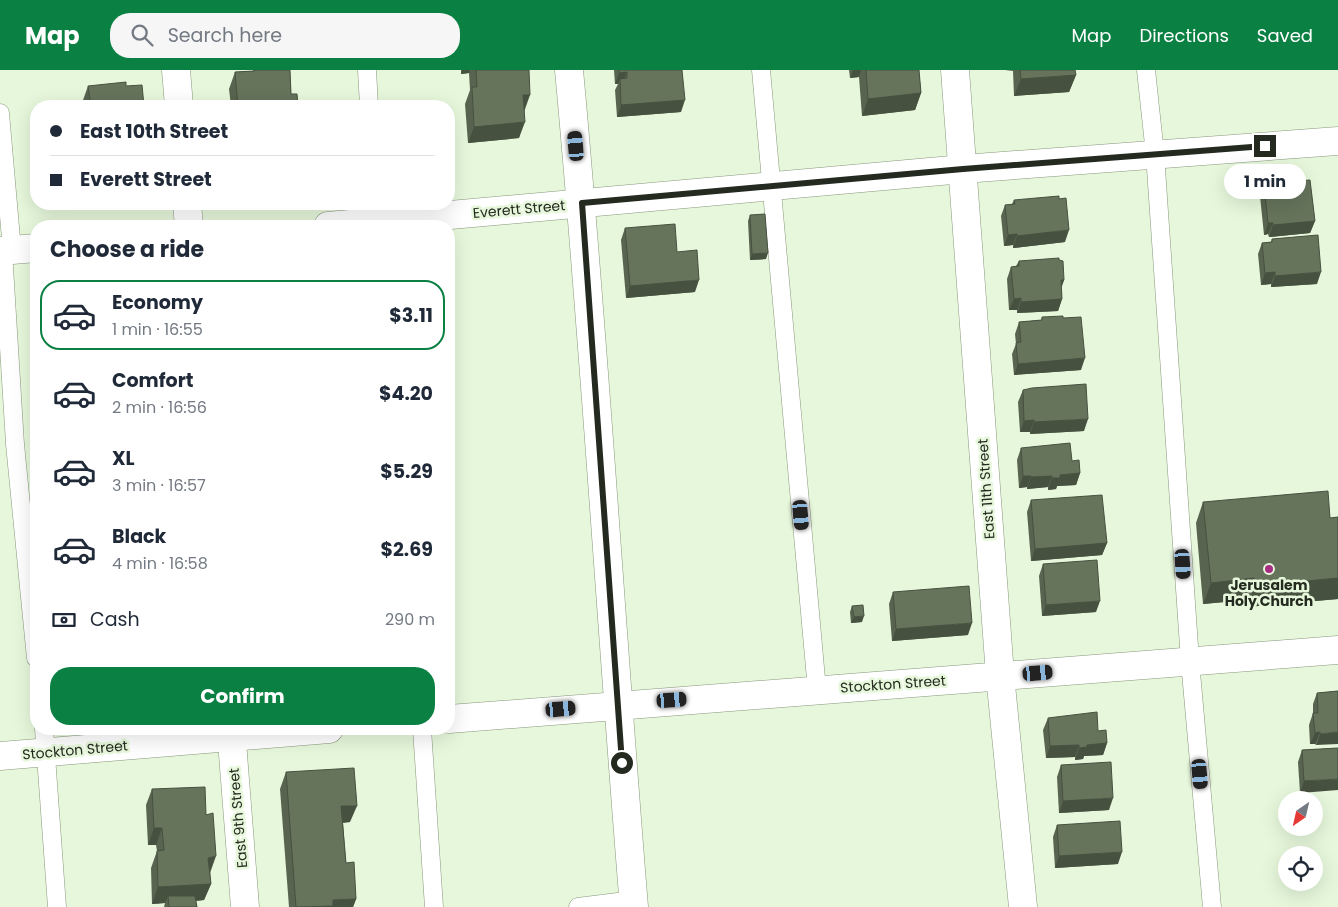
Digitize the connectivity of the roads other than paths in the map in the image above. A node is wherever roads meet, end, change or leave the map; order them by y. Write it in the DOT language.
graph roads {
  1 [pos="176,70"];
  2 [pos="367,70"];
  3 [pos="569,70"];
  4 [pos="761,70"];
  5 [pos="955,70"];
  6 [pos="1146,70"];
  7 [pos="178,100"];
  8 [pos="369,100"];
  9 [pos="0,113"];
  10 [pos="1338,141"];
  11 [pos="1155,154"];
  12 [pos="963,169"];
  13 [pos="771,186"];
  14 [pos="582,203"];
  15 [pos="376,217"];
  16 [pos="360,220"];
  17 [pos="13,250"];
  18 [pos="30,597"];
  19 [pos="1338,650"];
  20 [pos="1190,661"];
  21 [pos="1000,676"];
  22 [pos="817,690"];
  23 [pos="617,705"];
  24 [pos="455,718"];
  25 [pos="178,735"];
  26 [pos="231,735"];
  27 [pos="422,735"];
  28 [pos="46,740"];
  29 [pos="0,756"];
  30 [pos="634,904"];
  31 [pos="57,907"];
  32 [pos="245,907"];
  33 [pos="434,907"];
  34 [pos="578,907"];
  35 [pos="1023,907"];
  36 [pos="1212,907"];
  1 -- 7 [label="street"];
  2 -- 8 [label="lane"];
  3 -- 14 [label="street"];
  4 -- 13 [label="lane"];
  5 -- 12 [label="street, East 11th Street"];
  6 -- 11 [label="lane"];
  9 -- 17 [label="lane"];
  10 -- 11 [label="street, Everett Street"];
  11 -- 12 [label="street, Everett Street"];
  11 -- 20 [label="lane"];
  12 -- 13 [label="street, Everett Street"];
  12 -- 21 [label="street, East 11th Street"];
  13 -- 14 [label="street, Everett Street"];
  13 -- 22 [label="lane"];
  14 -- 15 [label="street, Everett Street"];
  14 -- 23 [label="street"];
  15 -- 16 [label="street, Everett Street"];
  17 -- 18 [label="lane"];
  19 -- 20 [label="street, Stockton Street"];
  20 -- 21 [label="street, Stockton Street"];
  20 -- 36 [label="lane"];
  21 -- 22 [label="street, Stockton Street"];
  21 -- 35 [label="street, East 11th Street"];
  22 -- 23 [label="street, Stockton Street"];
  23 -- 24 [label="street, Stockton Street"];
  23 -- 30 [label="street"];
  25 -- 28 [label="street, Stockton Street"];
  26 -- 32 [label="street, East 9th Street"];
  27 -- 33 [label="lane"];
  28 -- 29 [label="street, Stockton Street"];
  28 -- 31 [label="lane"];
  30 -- 34 [label="lane"];
}
